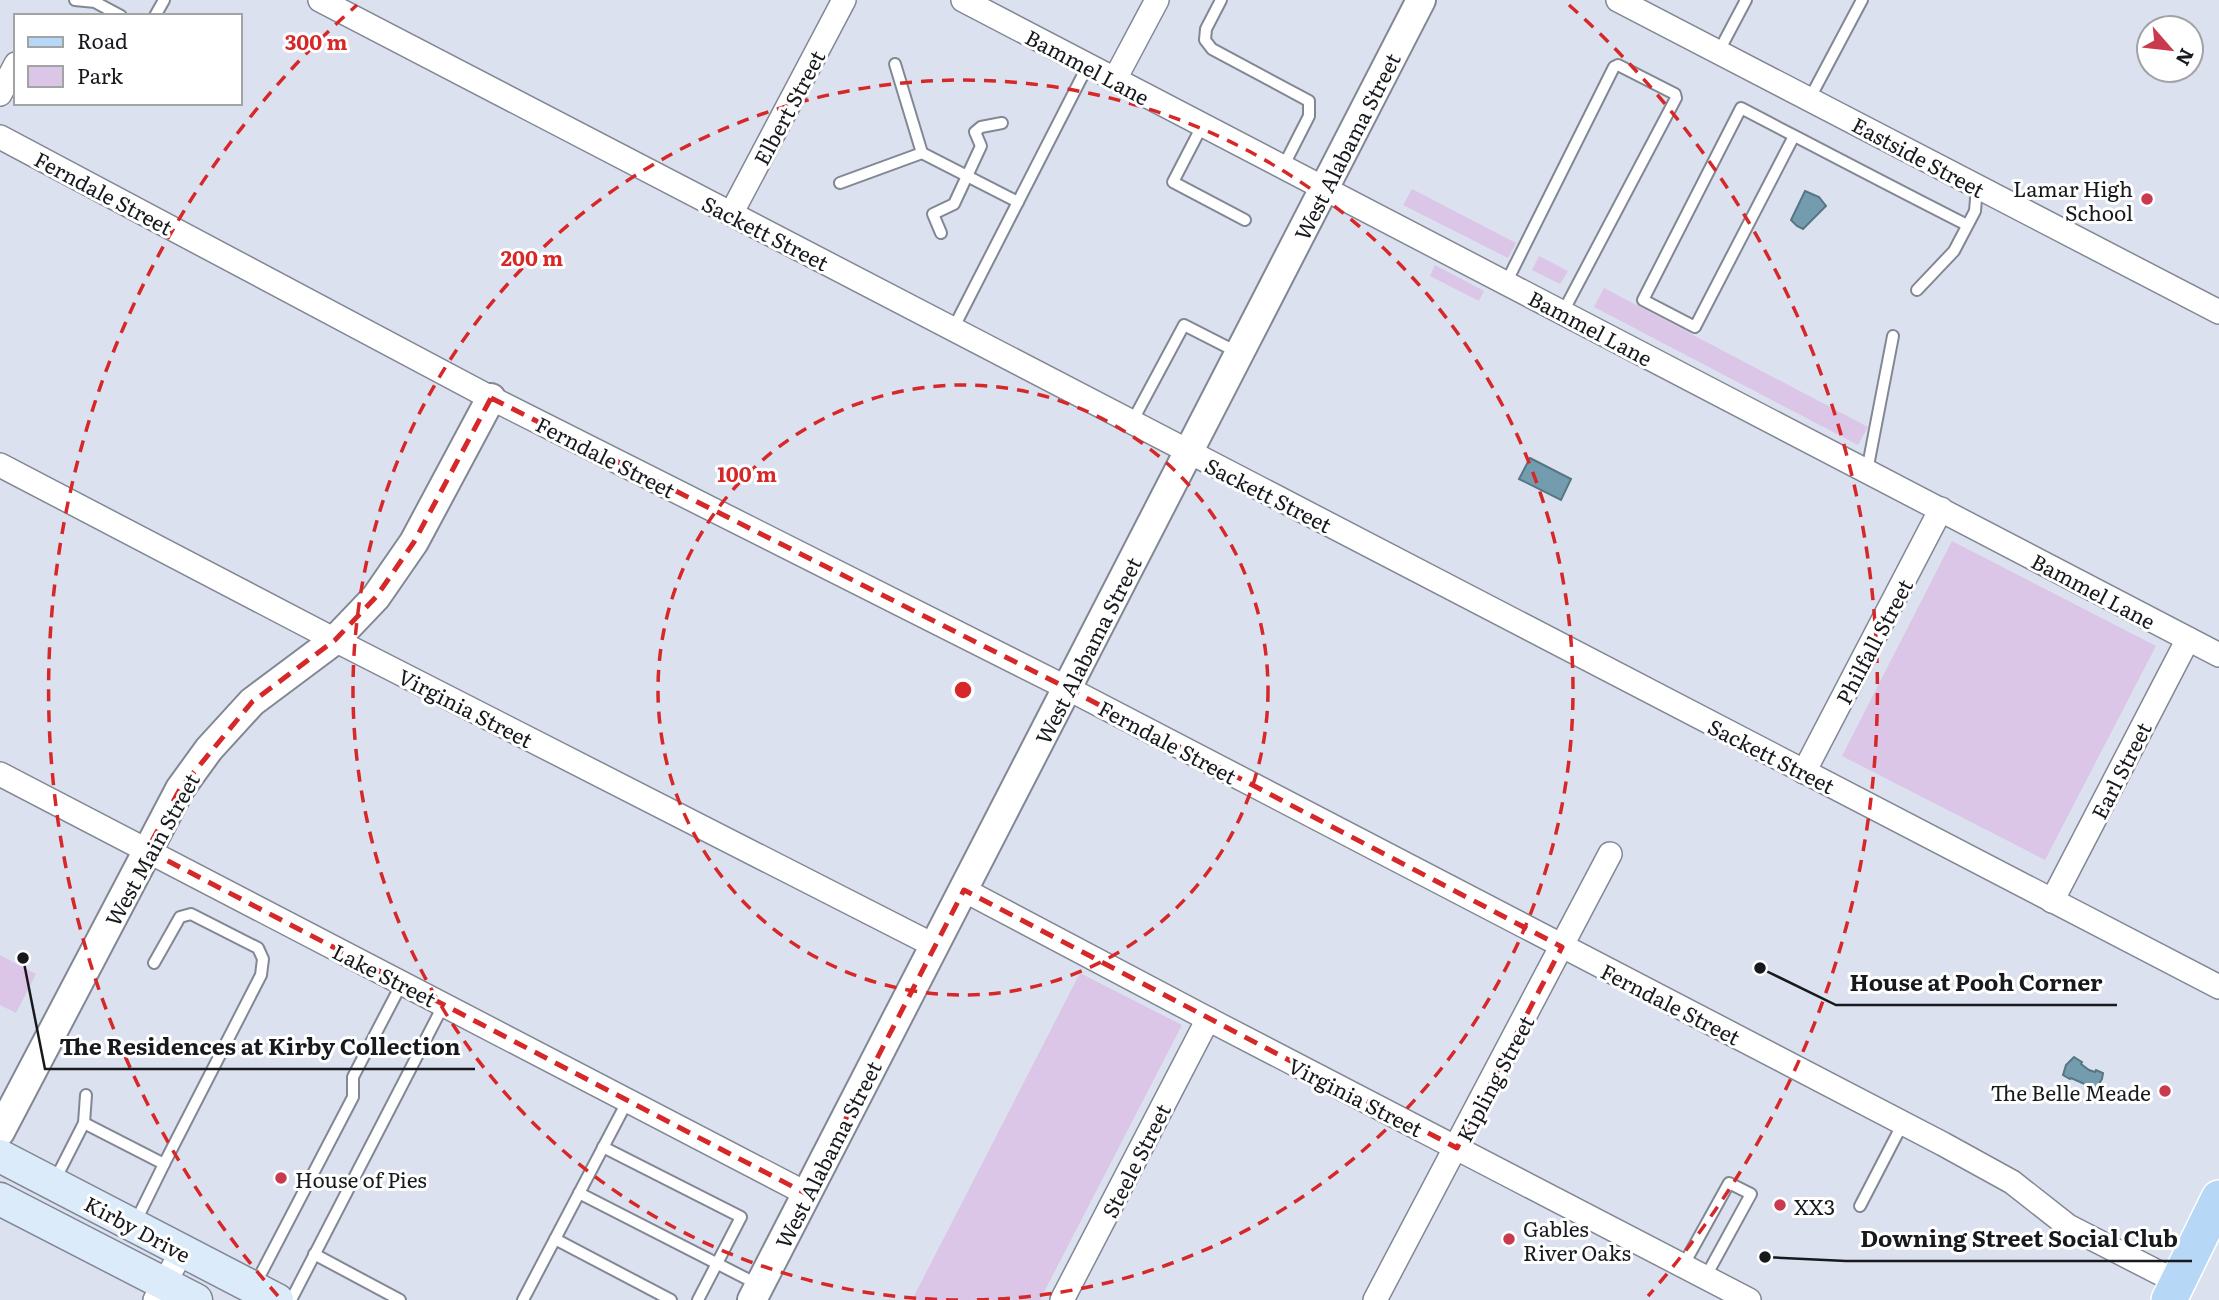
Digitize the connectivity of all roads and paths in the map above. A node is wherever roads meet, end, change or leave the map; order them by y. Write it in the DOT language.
graph roads {
  1 [pos="75,0"];
  2 [pos="320,0"];
  3 [pos="844,0"];
  4 [pos="963,0"];
  5 [pos="1157,0"];
  6 [pos="1221,0"];
  7 [pos="1420,0"];
  8 [pos="1618,0"];
  9 [pos="1746,0"];
  10 [pos="1862,0"];
  11 [pos="96,1"];
  12 [pos="118,14"];
  13 [pos="1719,51"];
  14 [pos="895,64"];
  15 [pos="1087,65"];
  16 [pos="14,68"];
  17 [pos="1115,79"];
  18 [pos="0,94"];
  19 [pos="1810,98"];
  20 [pos="1002,123"];
  21 [pos="1202,126"];
  22 [pos="1794,136"];
  23 [pos="0,137"];
  24 [pos="922,153"];
  25 [pos="1283,167"];
  26 [pos="967,176"];
  27 [pos="840,183"];
  28 [pos="1977,187"];
  29 [pos="1324,188"];
  30 [pos="1018,202"];
  31 [pos="731,214"];
  32 [pos="1245,220"];
  33 [pos="1967,225"];
  34 [pos="941,233"];
  35 [pos="1506,283"];
  36 [pos="1917,290"];
  37 [pos="1563,312"];
  38 [pos="2219,312"];
  39 [pos="953,329"];
  40 [pos="1893,336"];
  41 [pos="1239,354"];
  42 [pos="491,398"];
  43 [pos="1132,422"];
  44 [pos="1188,452"];
  45 [pos="0,465"];
  46 [pos="1867,471"];
  47 [pos="1941,509"];
  48 [pos="2188,639"];
  49 [pos="335,640"];
  50 [pos="2219,655"];
  51 [pos="1068,688"];
  52 [pos="1804,772"];
  53 [pos="0,774"];
  54 [pos="146,850"];
  55 [pos="1610,854"];
  56 [pos="964,890"];
  57 [pos="2052,901"];
  58 [pos="934,946"];
  59 [pos="1562,947"];
  60 [pos="154,963"];
  61 [pos="402,983"];
  62 [pos="2219,987"];
  63 [pos="444,1004"];
  64 [pos="1208,1019"];
  65 [pos="86,1095"];
  66 [pos="628,1100"];
  67 [pos="85,1123"];
  68 [pos="1903,1123"];
  69 [pos="0,1132"];
  70 [pos="603,1147"];
  71 [pos="1457,1148"];
  72 [pos="0,1156"];
  73 [pos="164,1164"];
  74 [pos="53,1184"];
  75 [pos="579,1193"];
  76 [pos="807,1194"];
  77 [pos="2219,1198"];
  78 [pos="0,1199"];
  79 [pos="1860,1206"];
  80 [pos="133,1225"];
  81 [pos="555,1239"];
  82 [pos="182,1251"];
  83 [pos="314,1254"];
  84 [pos="716,1264"];
  85 [pos="1683,1266"];
  86 [pos="1705,1278"];
  87 [pos="2173,1291"];
  88 [pos="160,1292"];
  89 [pos="756,1293"];
  90 [pos="265,1294"];
  91 [pos="196,1300"];
  92 [pos="291,1300"];
  93 [pos="400,1300"];
  94 [pos="523,1300"];
  95 [pos="671,1300"];
  96 [pos="698,1300"];
  97 [pos="1062,1300"];
  98 [pos="1375,1300"];
  99 [pos="1749,1300"];
  1 -- 11 [label="lane"];
  2 -- 31 [label="street, Sackett Street"];
  3 -- 31 [label="street, Elbert Street"];
  4 -- 15 [label="street, Bammel Lane"];
  5 -- 17 [label="street"];
  6 -- 25 [label="lane"];
  7 -- 29 [label="street, West Alabama Street"];
  8 -- 13 [label="street, Eastside Street"];
  9 -- 13 [label="lane"];
  10 -- 19 [label="lane"];
  11 -- 12 [label="lane"];
  13 -- 19 [label="street, Eastside Street"];
  14 -- 24 [label="lane"];
  15 -- 17 [label="street, Bammel Lane"];
  15 -- 30 [label="lane"];
  16 -- 18 [label="street"];
  17 -- 21 [label="street, Bammel Lane"];
  19 -- 28 [label="street, Eastside Street"];
  20 -- 26 [label="lane"];
  21 -- 25 [label="street, Bammel Lane"];
  21 -- 32 [label="lane"];
  22 -- 22 [label="lane"];
  22 -- 33 [label="lane"];
  23 -- 42 [label="street, Ferndale Street"];
  24 -- 26 [label="lane"];
  24 -- 27 [label="lane"];
  25 -- 29 [label="street, Bammel Lane"];
  26 -- 30 [label="lane"];
  26 -- 34 [label="lane"];
  28 -- 33 [label="lane"];
  28 -- 38 [label="street, Eastside Street"];
  29 -- 35 [label="street, Bammel Lane"];
  29 -- 41 [label="street, West Alabama Street"];
  30 -- 39 [label="lane"];
  31 -- 39 [label="street, Sackett Street"];
  33 -- 36 [label="lane"];
  35 -- 37 [label="street, Bammel Lane"];
  35 -- 37 [label="lane"];
  37 -- 46 [label="street, Bammel Lane"];
  39 -- 43 [label="street, Sackett Street"];
  40 -- 46 [label="lane"];
  41 -- 43 [label="lane"];
  41 -- 44 [label="street, West Alabama Street"];
  42 -- 49 [label="street, West Main Street"];
  42 -- 51 [label="street, Ferndale Street"];
  43 -- 44 [label="street, Sackett Street"];
  44 -- 51 [label="street, West Alabama Street"];
  44 -- 52 [label="street, Sackett Street"];
  45 -- 49 [label="street, Virginia Street"];
  46 -- 47 [label="street, Bammel Lane"];
  47 -- 48 [label="street, Bammel Lane"];
  47 -- 52 [label="street, Philfall Street"];
  48 -- 50 [label="street, Bammel Lane"];
  48 -- 57 [label="street, Earl Street"];
  49 -- 54 [label="street, West Main Street"];
  49 -- 58 [label="street, Virginia Street"];
  51 -- 56 [label="street, West Alabama Street"];
  51 -- 59 [label="street, Ferndale Street"];
  52 -- 57 [label="street, Sackett Street"];
  53 -- 54 [label="street, Lake Street"];
  54 -- 61 [label="street, Lake Street"];
  54 -- 69 [label="street, West Main Street"];
  55 -- 59 [label="street, Kipling Street"];
  56 -- 58 [label="street, West Alabama Street"];
  56 -- 64 [label="street, Virginia Street"];
  57 -- 62 [label="street, Sackett Street"];
  58 -- 76 [label="street, West Alabama Street"];
  59 -- 68 [label="street, Ferndale Street"];
  59 -- 71 [label="street, Kipling Street"];
  60 -- 73 [label="lane"];
  61 -- 63 [label="street, Lake Street"];
  61 -- 90 [label="lane"];
  63 -- 66 [label="street, Lake Street"];
  63 -- 83 [label="lane"];
  64 -- 71 [label="street, Virginia Street"];
  64 -- 97 [label="street, Steele Street"];
  65 -- 67 [label="lane"];
  66 -- 70 [label="lane"];
  66 -- 76 [label="street, Lake Street"];
  67 -- 73 [label="lane"];
  67 -- 74 [label="lane"];
  68 -- 79 [label="lane"];
  68 -- 87 [label="street, Ferndale Street"];
  70 -- 75 [label="lane"];
  70 -- 84 [label="lane"];
  71 -- 85 [label="street, Virginia Street"];
  71 -- 98 [label="street, Kipling Street"];
  72 -- 74 [label="main road, Kirby Drive"];
  73 -- 80 [label="lane"];
  74 -- 80 [label="main road, Kirby Drive"];
  75 -- 81 [label="lane"];
  75 -- 84 [label="lane"];
  76 -- 89 [label="street, West Alabama Street"];
  77 -- 87 [label="main road"];
  78 -- 88 [label="main road, Kirby Drive"];
  80 -- 82 [label="main road, Kirby Drive"];
  81 -- 94 [label="lane"];
  81 -- 95 [label="lane"];
  82 -- 88 [label="street"];
  82 -- 90 [label="main road, Kirby Drive"];
  83 -- 92 [label="lane"];
  83 -- 93 [label="lane"];
  84 -- 89 [label="lane"];
  84 -- 96 [label="lane"];
  85 -- 86 [label="street, Virginia Street"];
  85 -- 86 [label="lane"];
  86 -- 99 [label="street, Virginia Street"];
  88 -- 91 [label="main road, Kirby Drive"];
}
